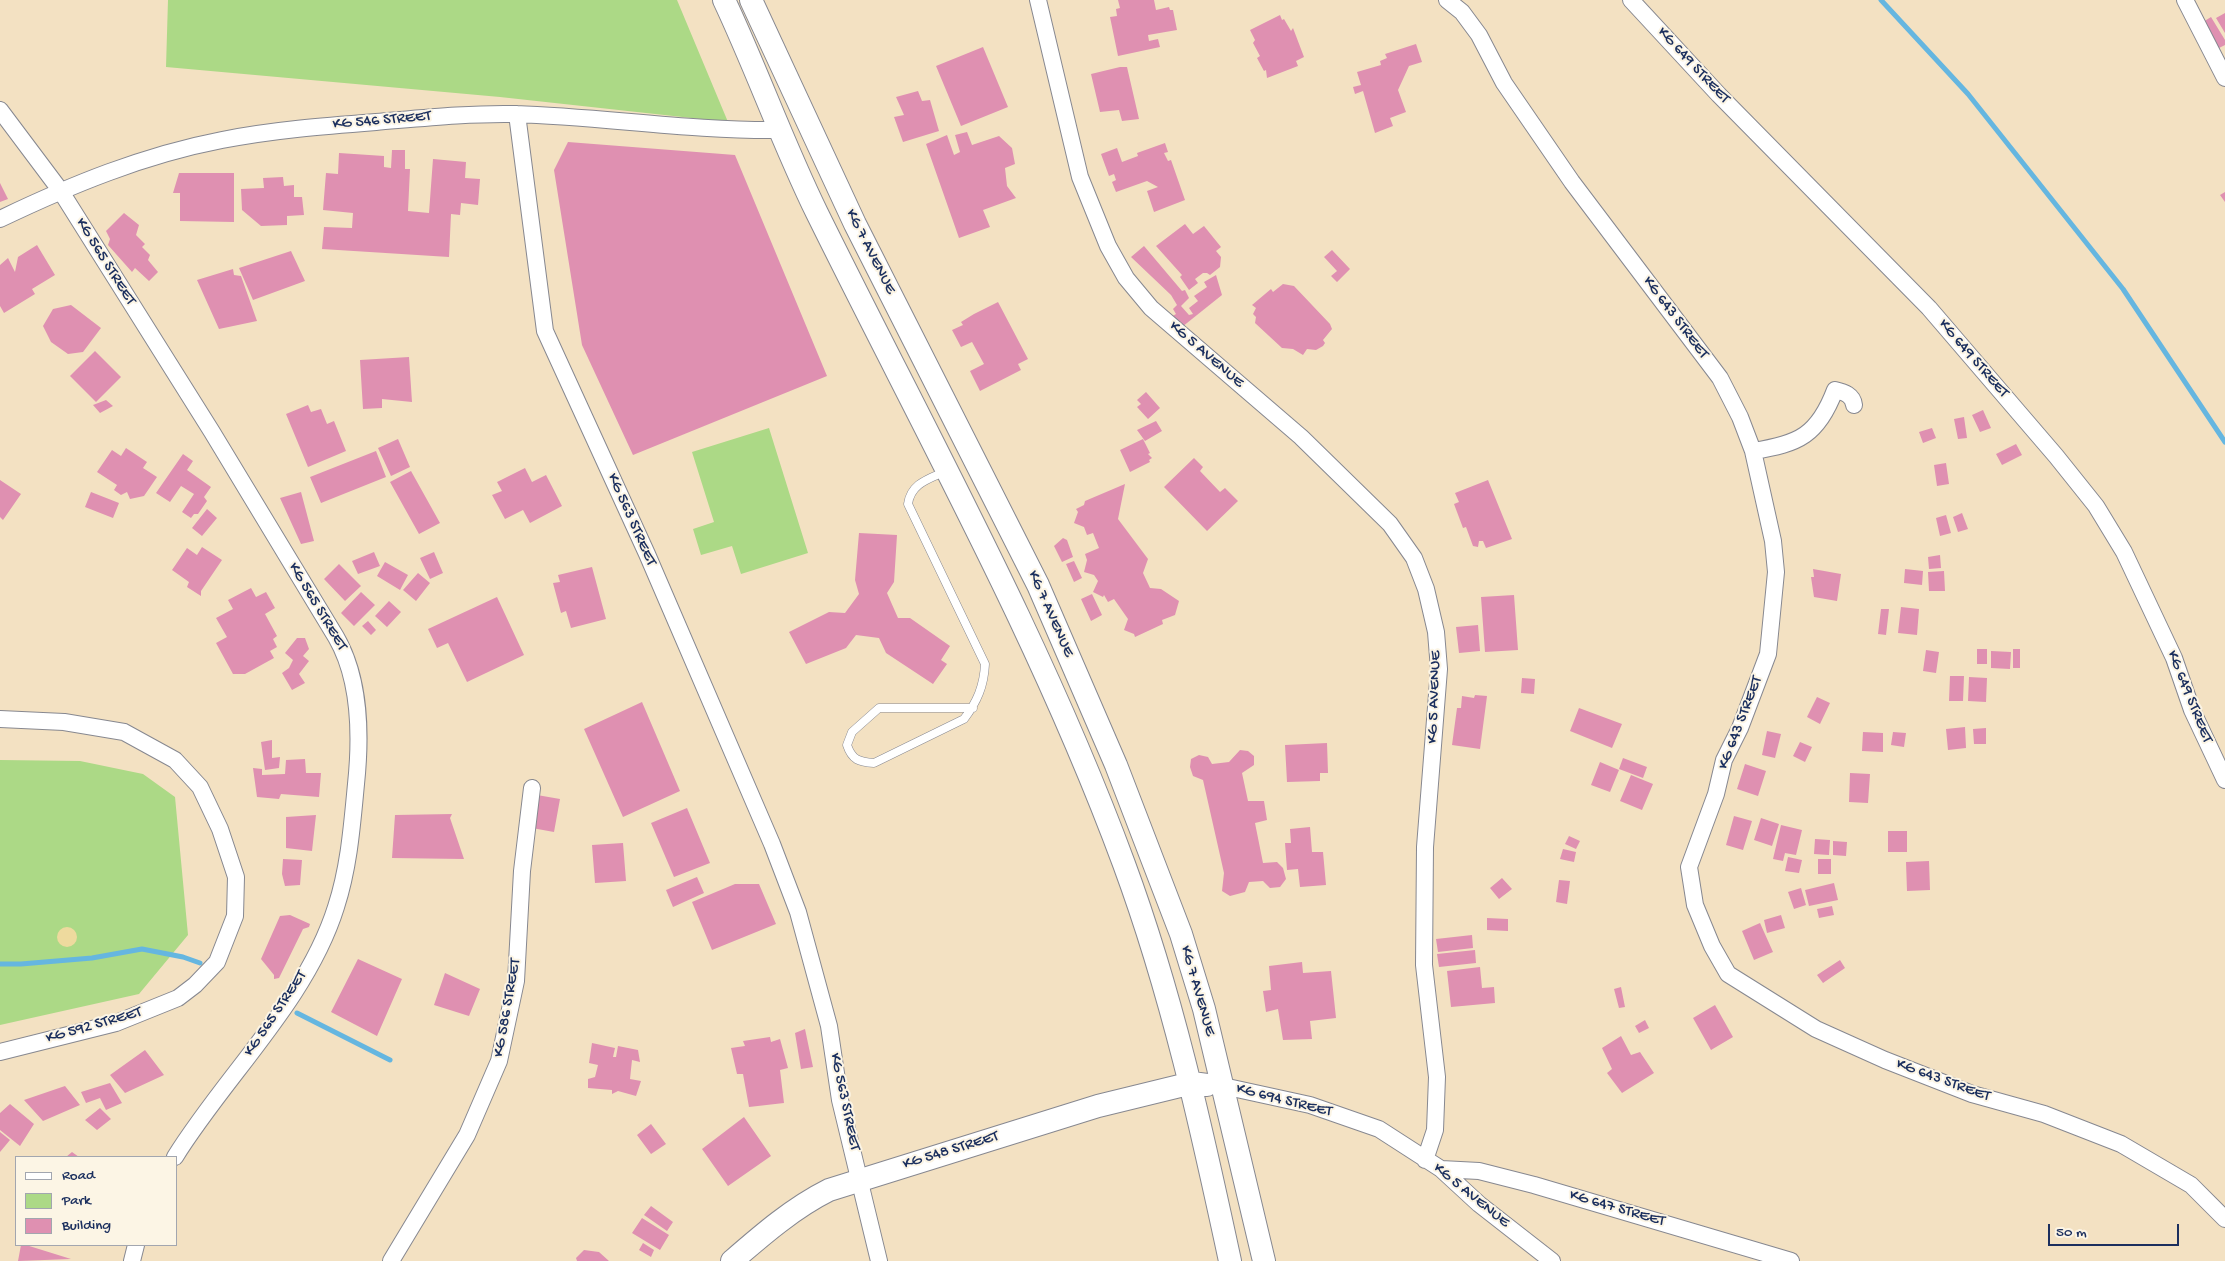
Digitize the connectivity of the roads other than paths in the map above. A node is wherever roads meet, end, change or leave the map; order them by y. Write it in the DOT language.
graph roads {
  1 [pos="724,0"];
  2 [pos="751,0"];
  3 [pos="1038,0"];
  4 [pos="1447,0"];
  5 [pos="1631,0"];
  6 [pos="2185,0"];
  7 [pos="2225,78"];
  8 [pos="0,110"];
  9 [pos="517,114"];
  10 [pos="779,130"];
  11 [pos="60,190"];
  12 [pos="0,219"];
  13 [pos="1854,405"];
  14 [pos="1753,451"];
  15 [pos="947,470"];
  16 [pos="972,708"];
  17 [pos="0,719"];
  18 [pos="2225,780"];
  19 [pos="532,788"];
  20 [pos="0,1052"];
  21 [pos="1192,1083"];
  22 [pos="1223,1086"];
  23 [pos="175,1156"];
  24 [pos="1425,1160"];
  25 [pos="1441,1169"];
  26 [pos="860,1178"];
  27 [pos="2225,1219"];
  28 [pos="136,1246"];
  29 [pos="132,1261"];
  30 [pos="391,1261"];
  31 [pos="732,1261"];
  32 [pos="879,1261"];
  33 [pos="1230,1261"];
  34 [pos="1264,1261"];
  35 [pos="1552,1261"];
  36 [pos="1791,1261"];
  1 -- 10 [label="main road, KG 7 AVENUE"];
  2 -- 22 [label="main road, KG 7 AVENUE"];
  3 -- 24 [label="street, KG 5 AVENUE"];
  4 -- 14 [label="street, KG 643 STREET"];
  5 -- 18 [label="street, KG 649 STREET"];
  6 -- 7 [label="street"];
  8 -- 11 [label="street, KG 565 STREET"];
  9 -- 10 [label="street, KG 546 STREET"];
  9 -- 11 [label="street, KG 546 STREET"];
  9 -- 26 [label="street, KG 563 STREET"];
  10 -- 15 [label="main road, KG 7 AVENUE"];
  11 -- 12 [label="street, KG 546 STREET"];
  11 -- 23 [label="street, KG 565 STREET"];
  13 -- 14 [label="street"];
  14 -- 27 [label="street, KG 643 STREET"];
  15 -- 16 [label="lane"];
  15 -- 21 [label="main road, KG 7 AVENUE"];
  16 -- 16 [label="lane"];
  17 -- 20 [label="street, KG 592 STREET"];
  19 -- 30 [label="street, KG 586 STREET"];
  21 -- 22 [label="main road, KG 694 STREET"];
  21 -- 26 [label="main road, KG 548 STREET"];
  21 -- 33 [label="main road, KG 7 AVENUE"];
  22 -- 24 [label="street, KG 694 STREET"];
  22 -- 34 [label="main road, KG 7 AVENUE"];
  24 -- 25 [label="street, KG 5 AVENUE"];
  25 -- 35 [label="street, KG 5 AVENUE"];
  25 -- 36 [label="street, KG 647 STREET"];
  26 -- 31 [label="main road, KG 548 STREET"];
  26 -- 32 [label="street, KG 563 STREET"];
  28 -- 29 [label="street"];
}
